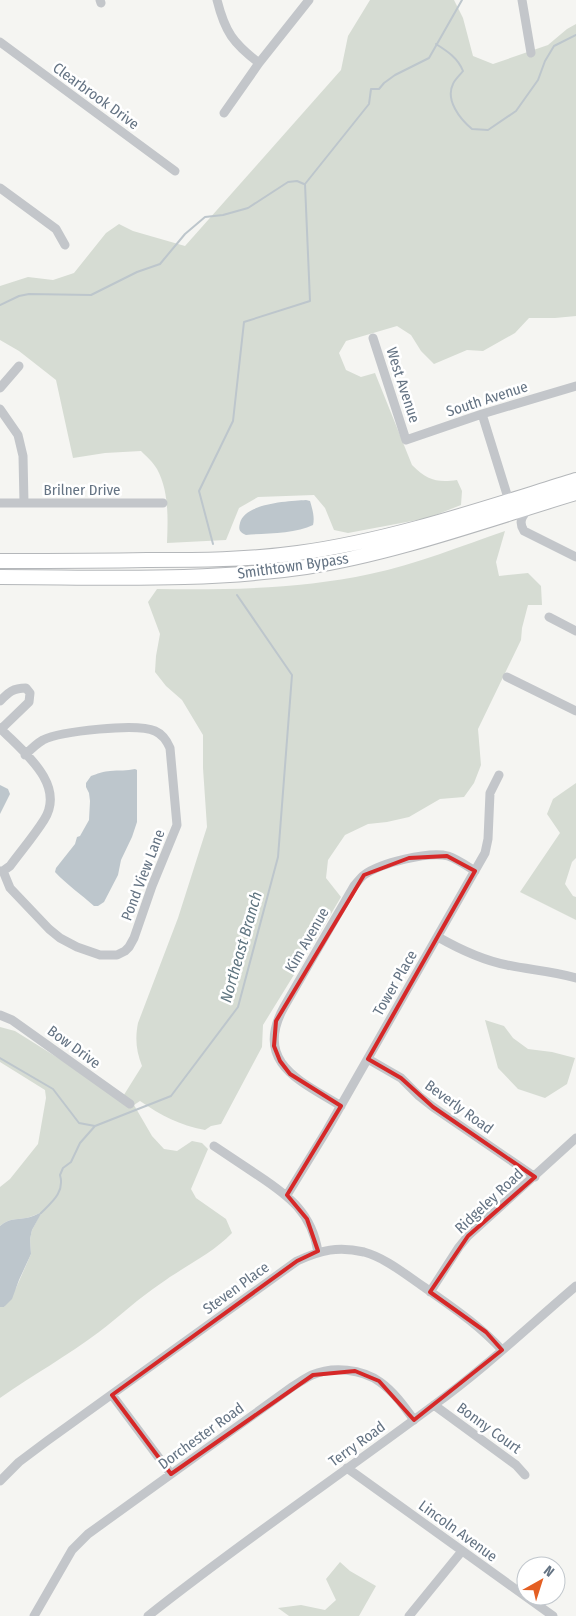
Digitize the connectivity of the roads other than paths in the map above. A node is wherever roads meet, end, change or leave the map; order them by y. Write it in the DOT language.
graph roads {
  1 [pos="217,0"];
  2 [pos="309,0"];
  3 [pos="522,0"];
  4 [pos="0,42"];
  5 [pos="530,53"];
  6 [pos="259,63"];
  7 [pos="224,113"];
  8 [pos="175,171"];
  9 [pos="1,190"];
  10 [pos="65,245"];
  11 [pos="373,338"];
  12 [pos="19,366"];
  13 [pos="576,386"];
  14 [pos="0,388"];
  15 [pos="0,409"];
  16 [pos="482,414"];
  17 [pos="406,440"];
  18 [pos="576,480"];
  19 [pos="576,493"];
  20 [pos="509,500"];
  21 [pos="0,503"];
  22 [pos="24,503"];
  23 [pos="163,504"];
  24 [pos="530,507"];
  25 [pos="576,557"];
  26 [pos="0,561"];
  27 [pos="0,577"];
  28 [pos="549,616"];
  29 [pos="576,631"];
  30 [pos="507,677"];
  31 [pos="0,701"];
  32 [pos="576,710"];
  33 [pos="0,728"];
  34 [pos="25,755"];
  35 [pos="499,776"];
  36 [pos="2,871"];
  37 [pos="476,871"];
  38 [pos="438,937"];
  39 [pos="576,978"];
  40 [pos="0,1015"];
  41 [pos="368,1058"];
  42 [pos="130,1104"];
  43 [pos="341,1106"];
  44 [pos="576,1138"];
  45 [pos="214,1146"];
  46 [pos="535,1177"];
  47 [pos="287,1195"];
  48 [pos="318,1252"];
  49 [pos="576,1286"];
  50 [pos="430,1292"];
  51 [pos="502,1350"];
  52 [pos="112,1395"];
  53 [pos="434,1406"];
  54 [pos="414,1420"];
  55 [pos="347,1468"];
  56 [pos="171,1474"];
  57 [pos="525,1475"];
  58 [pos="0,1480"];
  59 [pos="462,1551"];
  60 [pos="34,1616"];
  61 [pos="148,1616"];
  62 [pos="409,1616"];
  63 [pos="553,1616"];
  1 -- 6 [label="street"];
  2 -- 6 [label="street"];
  3 -- 5 [label="street"];
  4 -- 8 [label="street, Clearbrook Drive"];
  6 -- 7 [label="street"];
  9 -- 10 [label="street"];
  11 -- 17 [label="street, West Avenue"];
  12 -- 14 [label="street"];
  13 -- 16 [label="street, South Avenue"];
  15 -- 22 [label="street"];
  16 -- 17 [label="street, South Avenue"];
  16 -- 20 [label="street"];
  18 -- 20 [label="highway, Smithtown Bypass"];
  19 -- 24 [label="highway, Smithtown Bypass"];
  20 -- 26 [label="highway, Smithtown Bypass"];
  21 -- 22 [label="street, Brilner Drive"];
  22 -- 23 [label="street, Brilner Drive"];
  24 -- 25 [label="street"];
  24 -- 27 [label="highway, Smithtown Bypass"];
  28 -- 29 [label="street"];
  30 -- 32 [label="street"];
  31 -- 33 [label="street"];
  33 -- 34 [label="street"];
  34 -- 36 [label="street"];
  34 -- 36 [label="street, Pond View Lane"];
  35 -- 37 [label="street, Tower Place"];
  37 -- 38 [label="street, Tower Place"];
  37 -- 43 [label="street, Kim Avenue"];
  38 -- 39 [label="street"];
  38 -- 41 [label="street, Tower Place"];
  40 -- 42 [label="street, Bow Drive"];
  41 -- 43 [label="street, Tower Place"];
  41 -- 46 [label="street, Beverly Road"];
  43 -- 47 [label="street, Tower Place"];
  44 -- 46 [label="street, Ridgeley Road"];
  45 -- 47 [label="street"];
  46 -- 50 [label="street, Ridgeley Road"];
  47 -- 48 [label="street"];
  48 -- 50 [label="street, Steven Place"];
  48 -- 52 [label="street, Steven Place"];
  49 -- 51 [label="street, Terry Road"];
  50 -- 51 [label="street, Steven Place"];
  51 -- 53 [label="street, Terry Road"];
  52 -- 56 [label="street"];
  52 -- 58 [label="street, Steven Place"];
  53 -- 54 [label="street, Terry Road"];
  53 -- 57 [label="street, Bonny Court"];
  54 -- 55 [label="street, Terry Road"];
  54 -- 56 [label="street, Dorchester Road"];
  55 -- 59 [label="street, Lincoln Avenue"];
  55 -- 61 [label="street, Terry Road"];
  56 -- 60 [label="street, Dorchester Road"];
  59 -- 62 [label="street"];
  59 -- 63 [label="street, Lincoln Avenue"];
}
